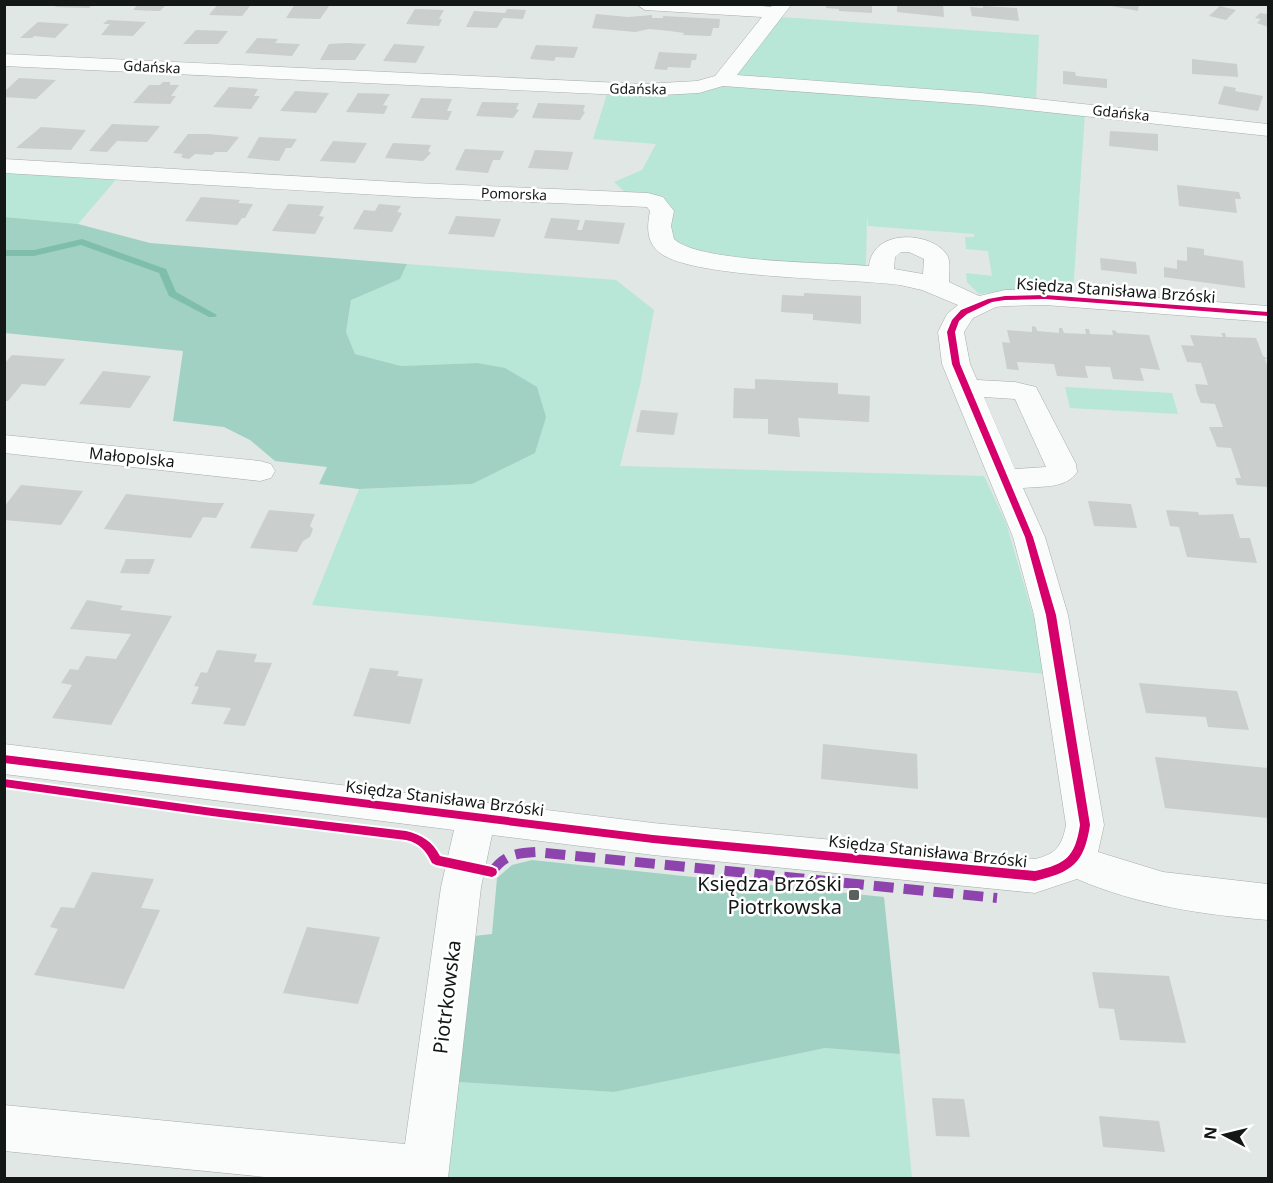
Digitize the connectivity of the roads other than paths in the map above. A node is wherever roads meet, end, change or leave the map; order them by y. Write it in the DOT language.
graph roads {
  1 [pos="645,4"];
  2 [pos="779,9"];
  3 [pos="4,60"];
  4 [pos="722,80"];
  5 [pos="1269,130"];
  6 [pos="4,166"];
  7 [pos="882,275"];
  8 [pos="936,285"];
  9 [pos="977,305"];
  10 [pos="1269,314"];
  11 [pos="965,388"];
  12 [pos="4,444"];
  13 [pos="260,471"];
  14 [pos="1004,479"];
  15 [pos="4,759"];
  16 [pos="476,817"];
  17 [pos="1074,860"];
  18 [pos="1269,902"];
  19 [pos="4,1128"];
  20 [pos="425,1174"];
  1 -- 2 [label="street"];
  2 -- 4 [label="street"];
  3 -- 4 [label="street, Gdańska"];
  4 -- 5 [label="street, Gdańska"];
  6 -- 7 [label="street, Pomorska"];
  7 -- 8 [label="street, Pomorska"];
  7 -- 8 [label="street"];
  8 -- 9 [label="street, Pomorska"];
  9 -- 10 [label="street, Księdza Stanisława Brzóski"];
  9 -- 11 [label="street, Księdza Stanisława Brzóski"];
  11 -- 14 [label="street, Księdza Stanisława Brzóski"];
  11 -- 14 [label="street"];
  12 -- 13 [label="street, Małopolska"];
  14 -- 17 [label="street, Księdza Stanisława Brzóski"];
  15 -- 16 [label="street, Księdza Stanisława Brzóski"];
  16 -- 17 [label="street, Księdza Stanisława Brzóski"];
  16 -- 20 [label="street, Piotrkowska"];
  17 -- 18 [label="street"];
  19 -- 20 [label="street"];
}
